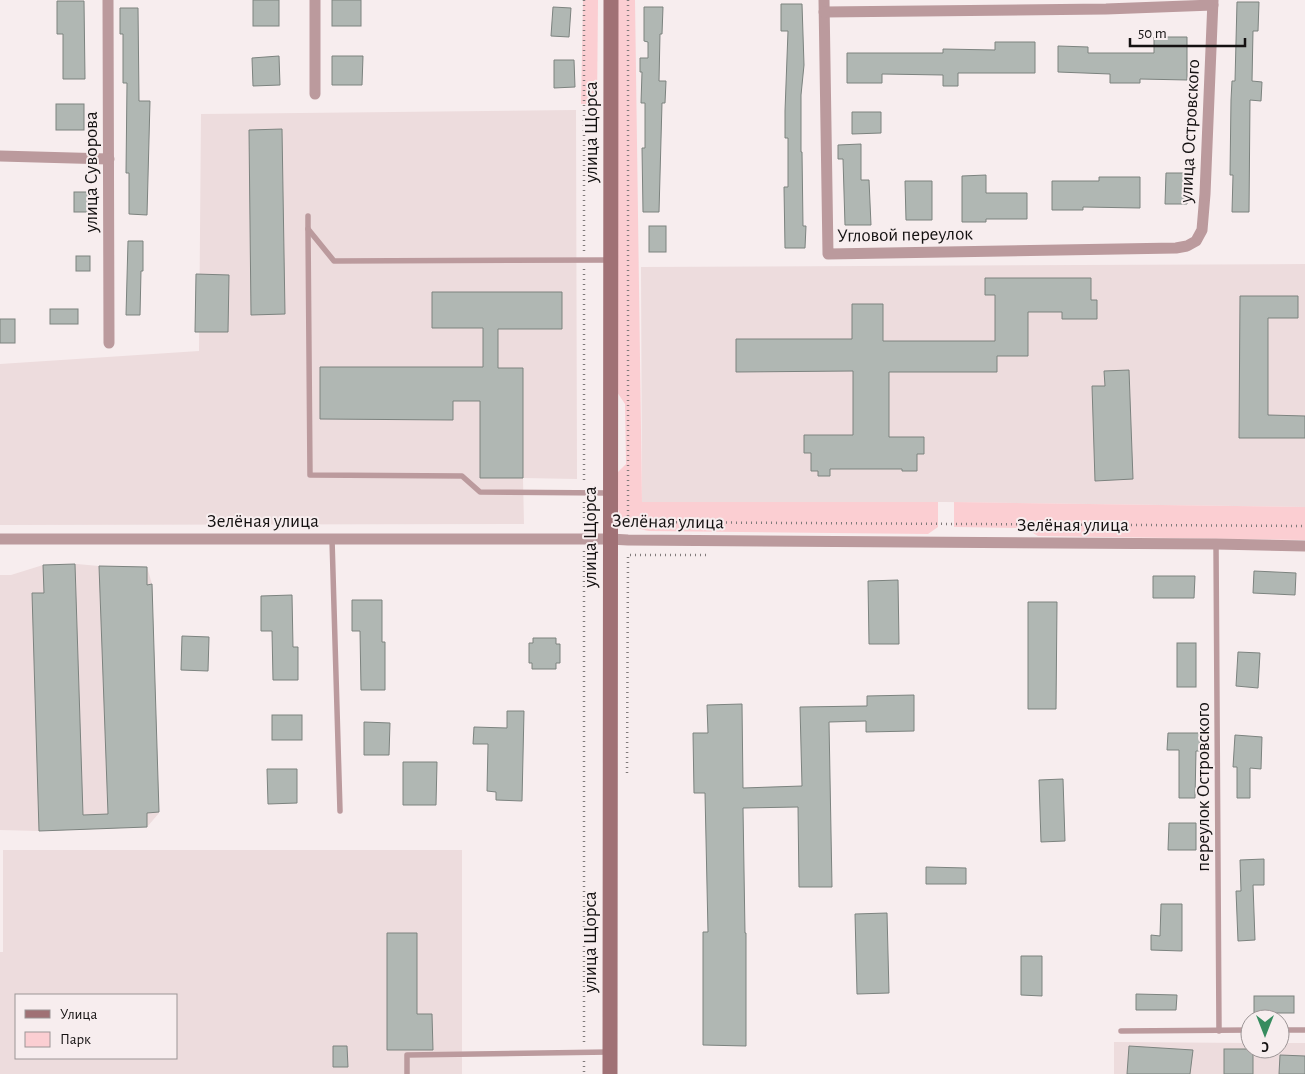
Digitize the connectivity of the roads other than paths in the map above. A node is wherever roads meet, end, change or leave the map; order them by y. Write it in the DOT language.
graph roads {
  1 [pos="108,0"];
  2 [pos="315,0"];
  3 [pos="611,0"];
  4 [pos="824,0"];
  5 [pos="1213,3"];
  6 [pos="824,12"];
  7 [pos="315,94"];
  8 [pos="0,156"];
  9 [pos="109,159"];
  10 [pos="308,216"];
  11 [pos="308,229"];
  12 [pos="1176,248"];
  13 [pos="611,260"];
  14 [pos="109,343"];
  15 [pos="610,493"];
  16 [pos="0,539"];
  17 [pos="332,539"];
  18 [pos="610,539"];
  19 [pos="1216,544"];
  20 [pos="1305,546"];
  21 [pos="340,811"];
  22 [pos="1240,1030"];
  23 [pos="1290,1030"];
  24 [pos="1305,1030"];
  25 [pos="1121,1031"];
  26 [pos="1219,1031"];
  27 [pos="610,1052"];
  28 [pos="407,1074"];
  29 [pos="610,1074"];
  1 -- 9 [label="street, улица Суворова"];
  2 -- 7 [label="street"];
  3 -- 13 [label="street, улица Щорса"];
  4 -- 6 [label="street, Угловой переулок"];
  5 -- 6 [label="street"];
  5 -- 12 [label="street, улица Островского"];
  6 -- 12 [label="street, Угловой переулок"];
  8 -- 9 [label="street"];
  9 -- 14 [label="street, улица Суворова"];
  10 -- 11 [label="lane"];
  11 -- 13 [label="lane"];
  11 -- 15 [label="lane"];
  13 -- 15 [label="street, улица Щорса"];
  15 -- 18 [label="street, улица Щорса"];
  16 -- 17 [label="street, Зелёная улица"];
  17 -- 18 [label="street, Зелёная улица"];
  17 -- 21 [label="lane"];
  18 -- 19 [label="street, Зелёная улица"];
  18 -- 27 [label="street, улица Щорса"];
  19 -- 20 [label="street, Зелёная улица"];
  19 -- 26 [label="lane, переулок Островского"];
  22 -- 26 [label="lane"];
  23 -- 24 [label="lane"];
  25 -- 26 [label="lane"];
  27 -- 28 [label="lane"];
  27 -- 29 [label="street, улица Щорса"];
}
